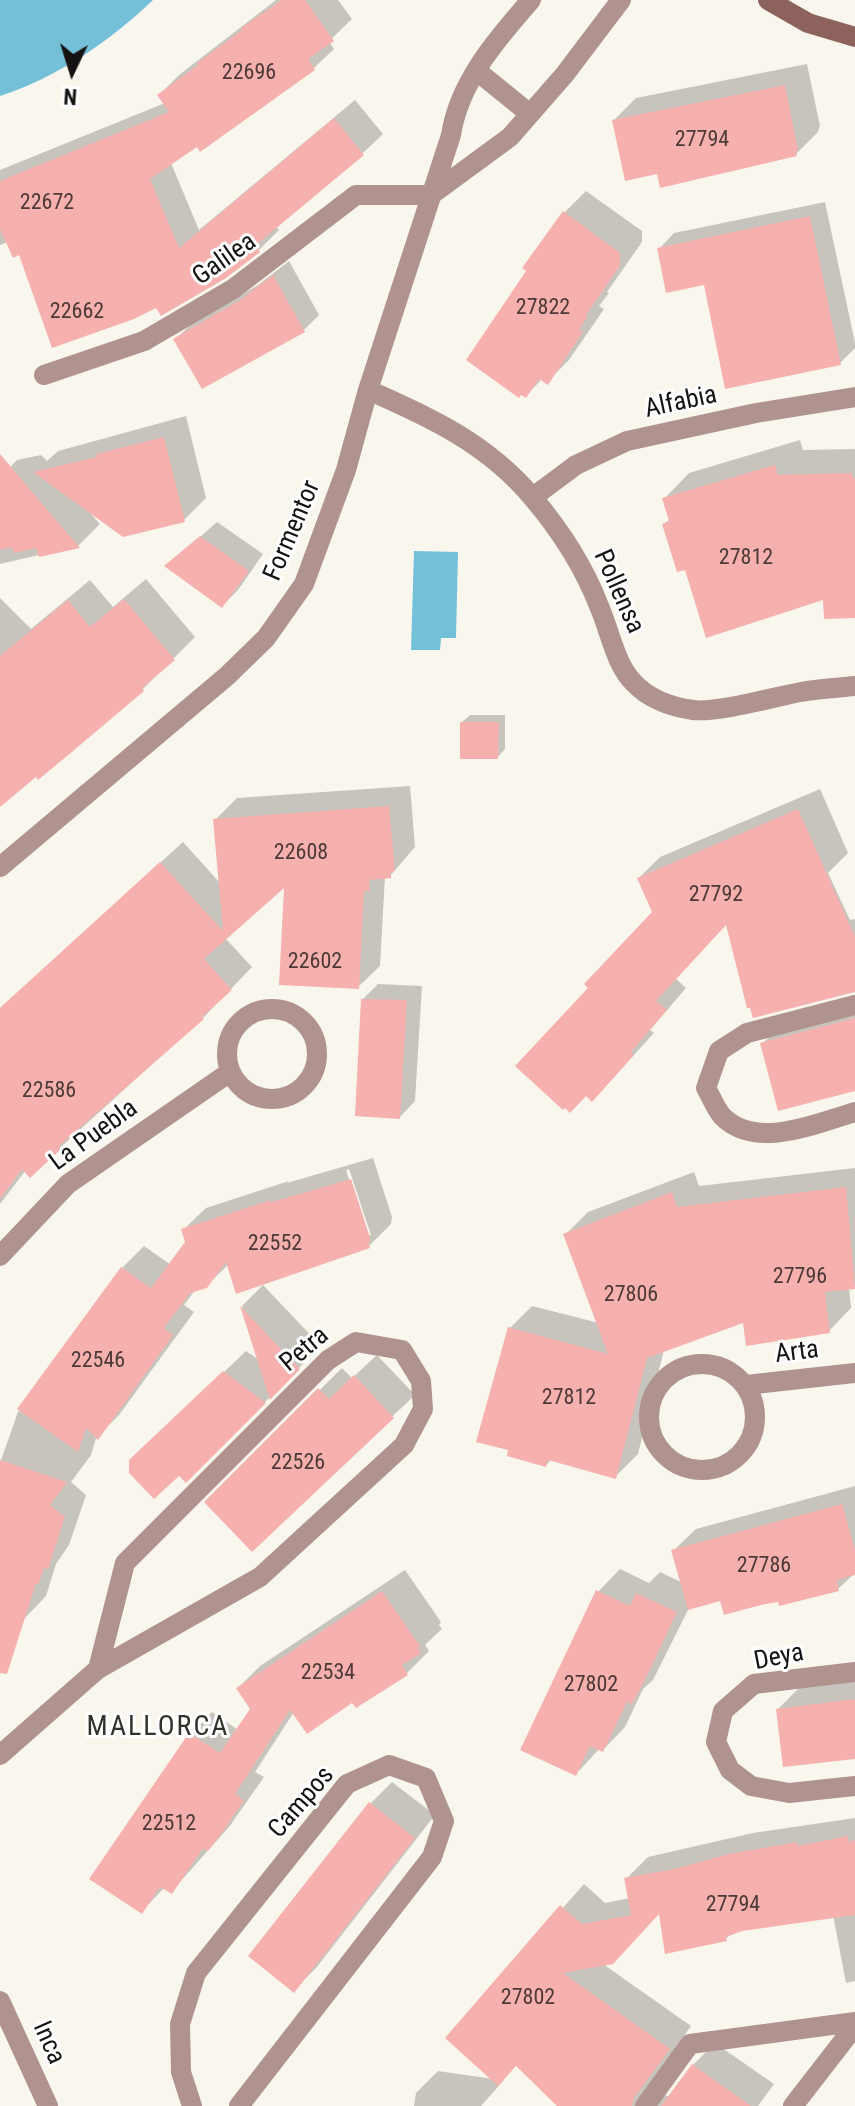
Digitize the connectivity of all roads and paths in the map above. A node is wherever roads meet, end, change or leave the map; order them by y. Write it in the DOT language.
graph roads {
  1 [pos="531,0"];
  2 [pos="621,0"];
  3 [pos="768,0"];
  4 [pos="855,37"];
  5 [pos="477,71"];
  6 [pos="530,114"];
  7 [pos="431,195"];
  8 [pos="44,375"];
  9 [pos="368,390"];
  10 [pos="855,397"];
  11 [pos="533,497"];
  12 [pos="855,686"];
  13 [pos="0,867"];
  14 [pos="855,1005"];
  15 [pos="230,1072"];
  16 [pos="855,1112"];
  17 [pos="0,1256"];
  18 [pos="855,1373"];
  19 [pos="746,1385"];
  20 [pos="98,1669"];
  21 [pos="855,1672"];
  22 [pos="0,1755"];
  23 [pos="855,1786"];
  24 [pos="0,2001"];
  25 [pos="855,2024"];
  26 [pos="43,2104"];
  27 [pos="192,2106"];
  28 [pos="239,2106"];
  29 [pos="645,2106"];
  30 [pos="793,2106"];
  1 -- 5 [label="street, Formentor"];
  2 -- 6 [label="street"];
  3 -- 4 [label="street"];
  5 -- 6 [label="street"];
  5 -- 7 [label="street, Formentor"];
  6 -- 7 [label="street"];
  7 -- 8 [label="street, Galilea"];
  7 -- 9 [label="street, Formentor"];
  9 -- 11 [label="street, Pollensa"];
  9 -- 13 [label="street, Formentor"];
  10 -- 11 [label="street, Alfabia"];
  11 -- 12 [label="street, Pollensa"];
  14 -- 16 [label="street"];
  15 -- 15 [label="street"];
  15 -- 17 [label="street, La Puebla"];
  18 -- 19 [label="street, Arta"];
  19 -- 19 [label="street"];
  20 -- 20 [label="street, Petra"];
  20 -- 22 [label="street, Petra"];
  21 -- 23 [label="street, Deya"];
  24 -- 26 [label="street, Inca"];
  25 -- 29 [label="street"];
  25 -- 30 [label="street"];
  27 -- 28 [label="street, Campos"];
}
